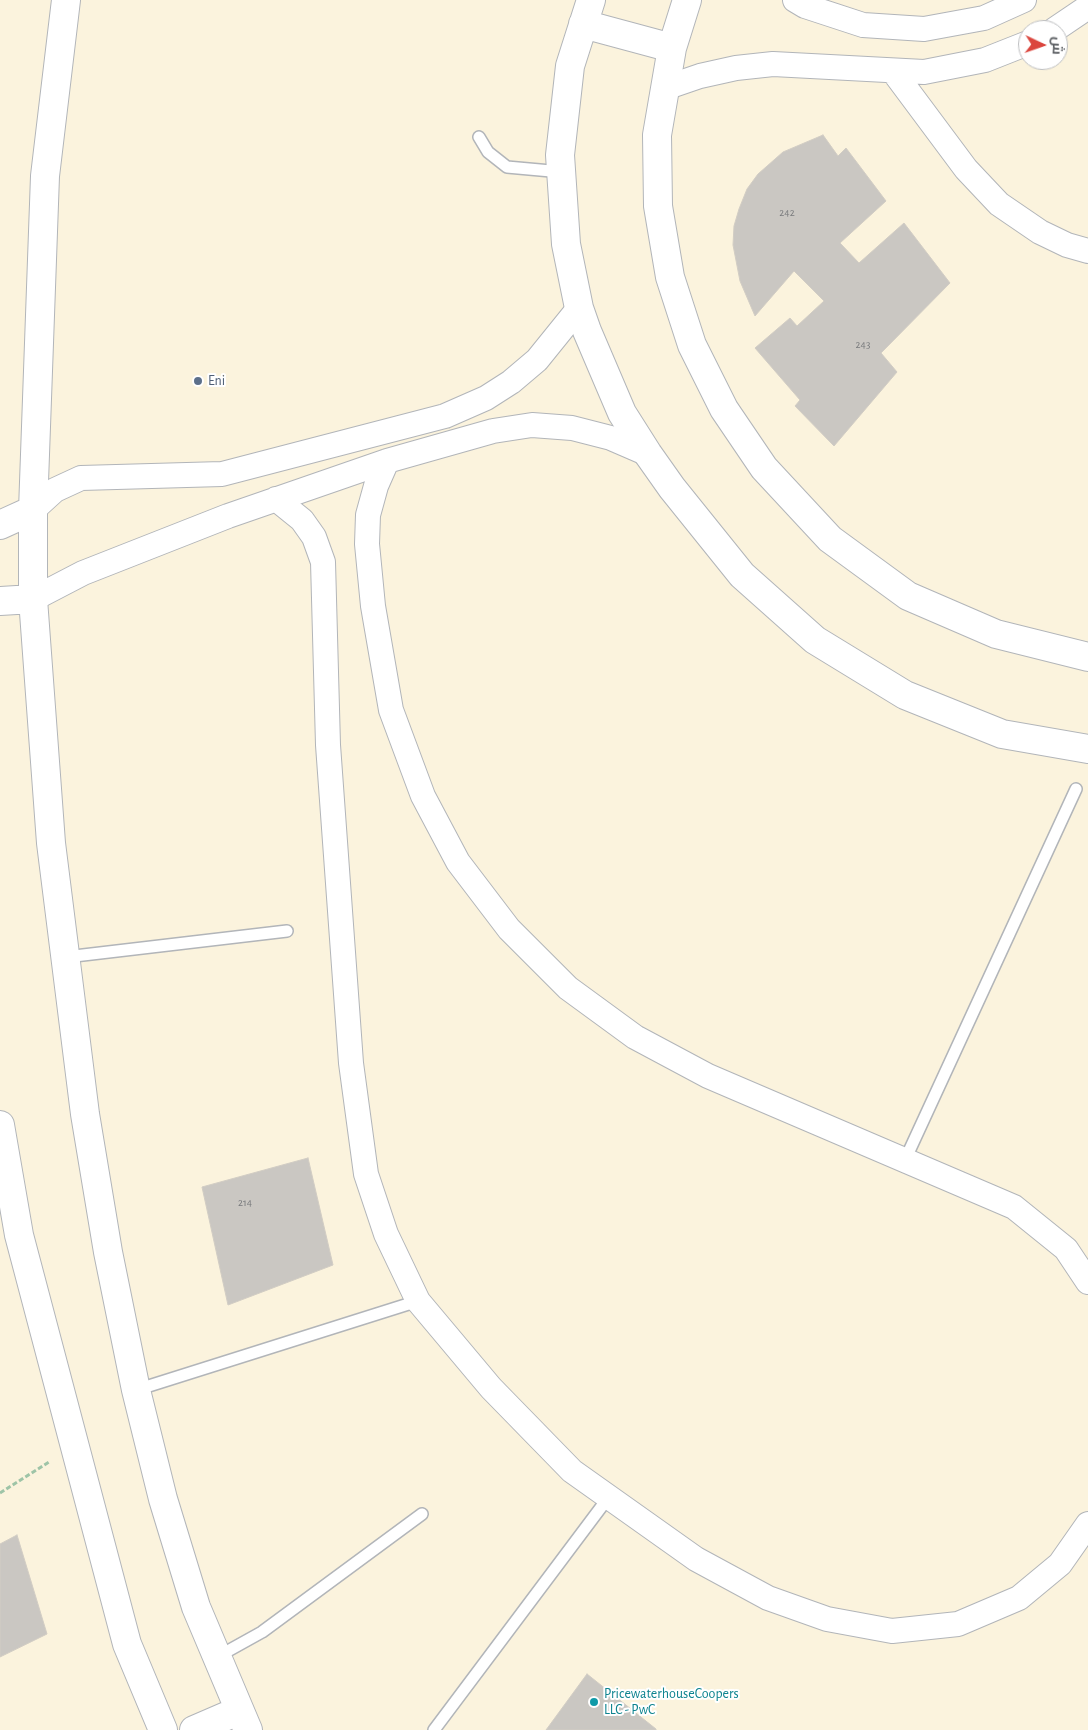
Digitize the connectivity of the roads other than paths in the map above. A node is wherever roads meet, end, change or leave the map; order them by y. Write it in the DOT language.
graph roads {
  1 [pos="66,0"];
  2 [pos="687,0"];
  3 [pos="795,0"];
  4 [pos="1024,0"];
  5 [pos="1088,7"];
  6 [pos="587,12"];
  7 [pos="1068,21"];
  8 [pos="1018,47"];
  9 [pos="672,48"];
  10 [pos="892,71"];
  11 [pos="665,88"];
  12 [pos="479,137"];
  13 [pos="562,172"];
  14 [pos="1088,251"];
  15 [pos="579,308"];
  16 [pos="648,454"];
  17 [pos="387,461"];
  18 [pos="276,499"];
  19 [pos="33,510"];
  20 [pos="0,525"];
  21 [pos="33,599"];
  22 [pos="0,601"];
  23 [pos="1088,657"];
  24 [pos="1088,749"];
  25 [pos="1076,789"];
  26 [pos="287,931"];
  27 [pos="66,957"];
  28 [pos="0,1125"];
  29 [pos="905,1160"];
  30 [pos="1088,1282"];
  31 [pos="418,1301"];
  32 [pos="136,1390"];
  33 [pos="608,1498"];
  34 [pos="422,1514"];
  35 [pos="1085,1538"];
  36 [pos="217,1657"];
  37 [pos="243,1721"];
  38 [pos="163,1730"];
  39 [pos="194,1730"];
  40 [pos="434,1730"];
  1 -- 19 [label="street"];
  2 -- 9 [label="street"];
  3 -- 4 [label="street"];
  5 -- 7 [label="street"];
  6 -- 9 [label="street"];
  6 -- 13 [label="street"];
  8 -- 10 [label="street"];
  9 -- 11 [label="street"];
  10 -- 11 [label="street"];
  10 -- 14 [label="street"];
  11 -- 23 [label="street"];
  12 -- 13 [label="lane"];
  13 -- 15 [label="street"];
  15 -- 16 [label="street"];
  15 -- 19 [label="street"];
  16 -- 17 [label="street"];
  16 -- 24 [label="street"];
  17 -- 18 [label="street"];
  17 -- 29 [label="street"];
  18 -- 21 [label="street"];
  18 -- 31 [label="street"];
  19 -- 20 [label="street"];
  19 -- 21 [label="street"];
  21 -- 22 [label="street"];
  21 -- 27 [label="street"];
  25 -- 29 [label="lane"];
  26 -- 27 [label="lane"];
  27 -- 32 [label="street"];
  28 -- 38 [label="street"];
  29 -- 30 [label="street"];
  31 -- 32 [label="lane"];
  31 -- 33 [label="street"];
  32 -- 36 [label="street"];
  33 -- 35 [label="street"];
  33 -- 40 [label="lane"];
  34 -- 36 [label="lane"];
  36 -- 37 [label="street"];
  37 -- 39 [label="street"];
}
